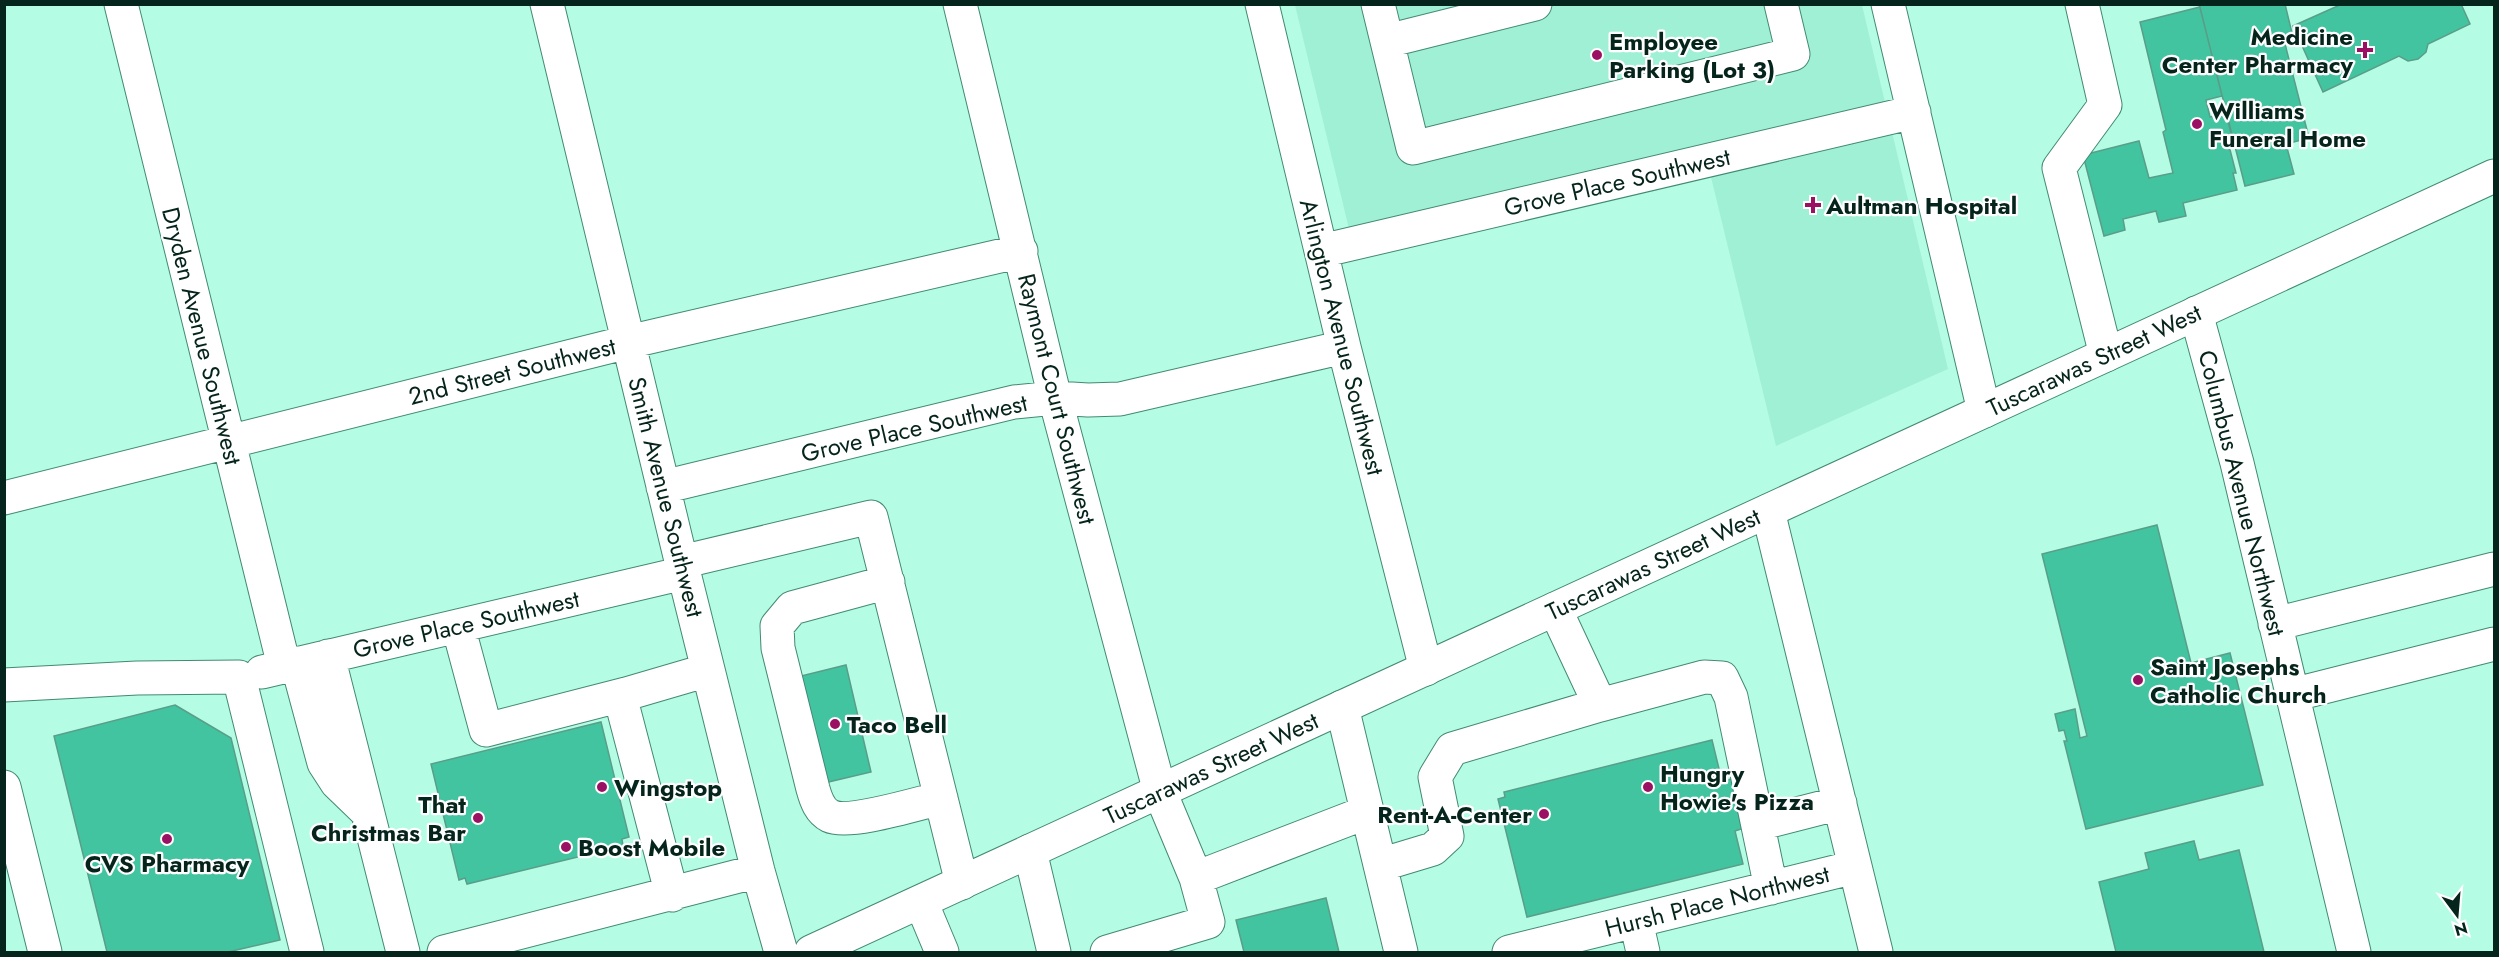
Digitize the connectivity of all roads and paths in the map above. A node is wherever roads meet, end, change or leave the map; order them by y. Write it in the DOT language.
graph roads {
  1 [pos="122,4"];
  2 [pos="547,4"];
  3 [pos="960,4"];
  4 [pos="1262,4"];
  5 [pos="1378,4"];
  6 [pos="1534,4"];
  7 [pos="1781,4"];
  8 [pos="1888,4"];
  9 [pos="2082,4"];
  10 [pos="1387,41"];
  11 [pos="1914,112"];
  12 [pos="2494,176"];
  13 [pos="1021,251"];
  14 [pos="1321,251"];
  15 [pos="2196,313"];
  16 [pos="628,342"];
  17 [pos="1344,347"];
  18 [pos="2106,355"];
  19 [pos="1055,398"];
  20 [pos="1984,411"];
  21 [pos="228,443"];
  22 [pos="663,487"];
  23 [pos="4,498"];
  24 [pos="1768,511"];
  25 [pos="682,567"];
  26 [pos="2494,569"];
  27 [pos="888,582"];
  28 [pos="1555,609"];
  29 [pos="2275,624"];
  30 [pos="458,626"];
  31 [pos="2494,644"];
  32 [pos="303,662"];
  33 [pos="1426,669"];
  34 [pos="708,670"];
  35 [pos="239,677"];
  36 [pos="4,685"];
  37 [pos="2292,695"];
  38 [pos="620,696"];
  39 [pos="1600,705"];
  40 [pos="1342,707"];
  41 [pos="4,787"];
  42 [pos="1160,792"];
  43 [pos="941,798"];
  44 [pos="1840,803"];
  45 [pos="1367,812"];
  46 [pos="1758,824"];
  47 [pos="1030,851"];
  48 [pos="1380,865"];
  49 [pos="1855,867"];
  50 [pos="758,872"];
  51 [pos="1196,878"];
  52 [pos="962,883"];
  53 [pos="1771,888"];
  54 [pos="672,895"];
  55 [pos="921,902"];
  56 [pos="1636,921"];
  57 [pos="45,952"];
  58 [pos="306,952"];
  59 [pos="403,952"];
  60 [pos="444,952"];
  61 [pos="782,952"];
  62 [pos="811,952"];
  63 [pos="942,952"];
  64 [pos="1054,952"];
  65 [pos="1107,952"];
  66 [pos="1401,952"];
  67 [pos="1509,952"];
  68 [pos="1643,952"];
  69 [pos="1876,952"];
  70 [pos="2354,952"];
  1 -- 21 [label="street, Dryden Avenue Southwest"];
  2 -- 16 [label="street, Smith Avenue Southwest"];
  3 -- 13 [label="street, Raymont Court Southwest"];
  4 -- 14 [label="street, Arlington Avenue Southwest"];
  5 -- 10 [label="street"];
  6 -- 10 [label="street"];
  7 -- 10 [label="street"];
  8 -- 11 [label="street"];
  9 -- 18 [label="street"];
  11 -- 14 [label="street, Grove Place Southwest"];
  11 -- 20 [label="street"];
  12 -- 15 [label="street, Tuscarawas Street West"];
  13 -- 16 [label="street, 2nd Street Southwest"];
  13 -- 19 [label="street, Raymont Court Southwest"];
  14 -- 17 [label="street, Arlington Avenue Southwest"];
  15 -- 18 [label="street, Tuscarawas Street West"];
  15 -- 29 [label="street, Columbus Avenue Northwest"];
  16 -- 21 [label="street, 2nd Street Southwest"];
  16 -- 22 [label="street, Smith Avenue Southwest"];
  17 -- 19 [label="street, Grove Place Southwest"];
  17 -- 33 [label="street, Arlington Avenue Southwest"];
  18 -- 20 [label="street, Tuscarawas Street West"];
  19 -- 22 [label="street, Grove Place Southwest"];
  19 -- 42 [label="street, Raymont Court Southwest"];
  20 -- 24 [label="street, Tuscarawas Street West"];
  21 -- 23 [label="street, 2nd Street Southwest"];
  21 -- 32 [label="street, Dryden Avenue Southwest"];
  22 -- 25 [label="street, Smith Avenue Southwest"];
  24 -- 28 [label="street, Tuscarawas Street West"];
  24 -- 44 [label="street"];
  25 -- 27 [label="street, Grove Place Southwest"];
  25 -- 30 [label="street, Grove Place Southwest"];
  25 -- 34 [label="street, Smith Avenue Southwest"];
  26 -- 29 [label="street"];
  27 -- 43 [label="street"];
  27 -- 43 [label="street"];
  28 -- 33 [label="street, Tuscarawas Street West"];
  28 -- 39 [label="street"];
  29 -- 37 [label="street, Columbus Avenue Northwest"];
  30 -- 32 [label="street, Grove Place Southwest"];
  30 -- 38 [label="street"];
  31 -- 37 [label="street"];
  32 -- 35 [label="street, Grove Place Southwest"];
  32 -- 59 [label="street, Dryden Avenue Southwest"];
  33 -- 40 [label="street, Tuscarawas Street West"];
  34 -- 38 [label="street"];
  34 -- 50 [label="street, Smith Avenue Southwest"];
  35 -- 36 [label="street, Grove Place Southwest"];
  35 -- 58 [label="street"];
  37 -- 70 [label="street, Columbus Avenue Northwest"];
  38 -- 54 [label="street"];
  39 -- 46 [label="street"];
  39 -- 48 [label="street"];
  40 -- 42 [label="street, Tuscarawas Street West"];
  40 -- 45 [label="street"];
  41 -- 57 [label="street"];
  42 -- 47 [label="street, Tuscarawas Street West"];
  42 -- 51 [label="street, Raymont Court Southwest"];
  43 -- 52 [label="street"];
  44 -- 46 [label="street"];
  44 -- 49 [label="street"];
  45 -- 48 [label="street"];
  45 -- 51 [label="street"];
  46 -- 53 [label="street"];
  47 -- 52 [label="street, Tuscarawas Street West"];
  47 -- 64 [label="street"];
  48 -- 66 [label="street"];
  49 -- 53 [label="street, Hursh Place Northwest"];
  49 -- 69 [label="street"];
  50 -- 54 [label="street"];
  50 -- 61 [label="street, Smith Avenue Southwest"];
  51 -- 65 [label="street, Raymont Court Southwest"];
  52 -- 55 [label="street, Tuscarawas Street West"];
  53 -- 56 [label="street, Hursh Place Northwest"];
  54 -- 60 [label="street"];
  55 -- 62 [label="street, Tuscarawas Street West"];
  55 -- 63 [label="street"];
  56 -- 67 [label="street, Hursh Place Northwest"];
  56 -- 68 [label="street"];
}
